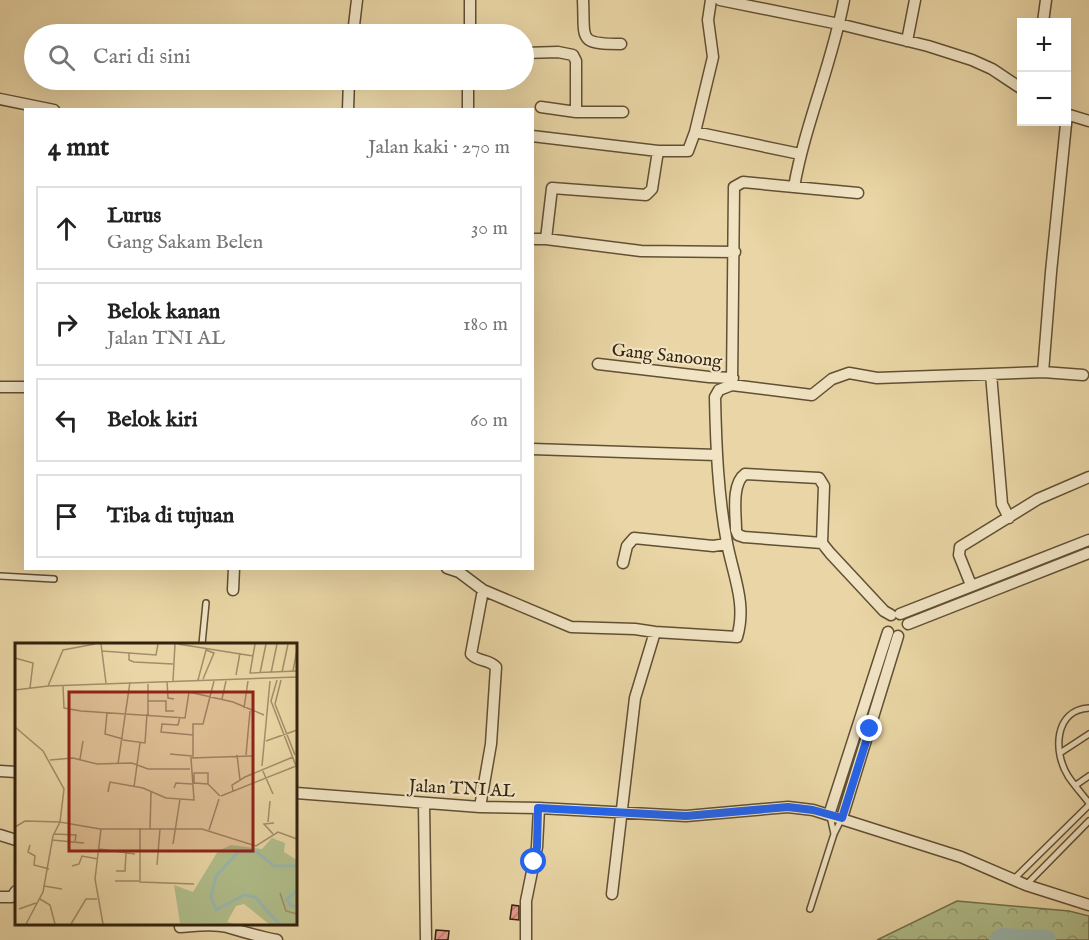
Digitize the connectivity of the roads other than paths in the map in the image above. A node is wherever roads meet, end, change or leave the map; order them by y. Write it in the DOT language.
graph roads {
  1 [pos="357,0"];
  2 [pos="470,0"];
  3 [pos="583,0"];
  4 [pos="711,0"];
  5 [pos="720,0"];
  6 [pos="844,0"];
  7 [pos="915,0"];
  8 [pos="1046,0"];
  9 [pos="1044,18"];
  10 [pos="354,24"];
  11 [pos="470,24"];
  12 [pos="839,24"];
  13 [pos="907,41"];
  14 [pos="621,44"];
  15 [pos="534,53"];
  16 [pos="1017,86"];
  17 [pos="348,90"];
  18 [pos="468,90"];
  19 [pos="0,99"];
  20 [pos="541,107"];
  21 [pos="44,108"];
  22 [pos="348,108"];
  23 [pos="468,108"];
  24 [pos="576,112"];
  25 [pos="623,112"];
  26 [pos="1071,115"];
  27 [pos="1089,121"];
  28 [pos="1066,126"];
  29 [pos="695,132"];
  30 [pos="534,136"];
  31 [pos="658,150"];
  32 [pos="800,154"];
  33 [pos="794,188"];
  34 [pos="858,193"];
  35 [pos="534,239"];
  36 [pos="546,239"];
  37 [pos="735,252"];
  38 [pos="598,364"];
  39 [pos="1043,372"];
  40 [pos="991,374"];
  41 [pos="1083,375"];
  42 [pos="732,381"];
  43 [pos="0,387"];
  44 [pos="24,387"];
  45 [pos="534,449"];
  46 [pos="716,455"];
  47 [pos="1089,477"];
  48 [pos="1009,518"];
  49 [pos="1089,540"];
  50 [pos="822,543"];
  51 [pos="727,544"];
  52 [pos="1089,553"];
  53 [pos="623,563"];
  54 [pos="234,570"];
  55 [pos="453,570"];
  56 [pos="0,576"];
  57 [pos="54,579"];
  58 [pos="971,585"];
  59 [pos="233,590"];
  60 [pos="483,590"];
  61 [pos="206,603"];
  62 [pos="891,614"];
  63 [pos="908,624"];
  64 [pos="655,632"];
  65 [pos="893,634"];
  66 [pos="202,643"];
  67 [pos="1089,708"];
  68 [pos="859,725"];
  69 [pos="870,729"];
  70 [pos="1089,734"];
  71 [pos="1060,753"];
  72 [pos="0,771"];
  73 [pos="15,772"];
  74 [pos="1089,776"];
  75 [pos="1076,785"];
  76 [pos="297,793"];
  77 [pos="424,803"];
  78 [pos="1089,804"];
  79 [pos="480,807"];
  80 [pos="538,808"];
  81 [pos="622,813"];
  82 [pos="830,815"];
  83 [pos="842,818"];
  84 [pos="1089,821"];
  85 [pos="834,834"];
  86 [pos="0,835"];
  87 [pos="15,840"];
  88 [pos="1014,879"];
  89 [pos="1026,885"];
  90 [pos="15,892"];
  91 [pos="612,894"];
  92 [pos="0,897"];
  93 [pos="1089,905"];
  94 [pos="810,909"];
  95 [pos="180,925"];
  96 [pos="179,940"];
  97 [pos="277,940"];
  98 [pos="426,940"];
  99 [pos="526,940"];
  1 -- 10 [label="street"];
  2 -- 11 [label="street"];
  3 -- 14 [label="street"];
  4 -- 29 [label="street"];
  5 -- 12 [label="street"];
  6 -- 12 [label="street"];
  7 -- 13 [label="street"];
  8 -- 9 [label="street"];
  12 -- 13 [label="street"];
  12 -- 32 [label="street"];
  13 -- 16 [label="street"];
  15 -- 24 [label="street"];
  17 -- 22 [label="street"];
  18 -- 23 [label="street"];
  19 -- 21 [label="street"];
  20 -- 24 [label="street"];
  24 -- 25 [label="street"];
  26 -- 27 [label="street"];
  28 -- 39 [label="street"];
  29 -- 31 [label="street"];
  29 -- 32 [label="street"];
  30 -- 31 [label="street"];
  31 -- 36 [label="street"];
  32 -- 33 [label="street"];
  33 -- 34 [label="street"];
  33 -- 37 [label="street"];
  35 -- 36 [label="street"];
  36 -- 37 [label="street"];
  37 -- 42 [label="street"];
  38 -- 42 [label="street, Gang Sanoong"];
  39 -- 40 [label="street, Gang Sanoong"];
  39 -- 41 [label="street, Gang Sanoong"];
  40 -- 42 [label="street, Gang Sanoong"];
  40 -- 48 [label="street"];
  42 -- 46 [label="street"];
  43 -- 44 [label="street"];
  45 -- 46 [label="street"];
  46 -- 51 [label="street"];
  47 -- 48 [label="street"];
  48 -- 58 [label="street"];
  49 -- 58 [label="street"];
  50 -- 50 [label="street"];
  50 -- 62 [label="street"];
  51 -- 53 [label="street"];
  51 -- 64 [label="street"];
  52 -- 63 [label="street"];
  54 -- 59 [label="street"];
  55 -- 60 [label="street"];
  56 -- 57 [label="lane"];
  58 -- 62 [label="street"];
  60 -- 64 [label="street"];
  60 -- 79 [label="street"];
  61 -- 66 [label="lane"];
  62 -- 63 [label="street"];
  62 -- 65 [label="street"];
  63 -- 65 [label="street"];
  64 -- 81 [label="street"];
  65 -- 68 [label="street"];
  65 -- 69 [label="street"];
  67 -- 71 [label="lane"];
  68 -- 69 [label="street"];
  68 -- 82 [label="street"];
  69 -- 83 [label="street"];
  70 -- 71 [label="lane"];
  71 -- 75 [label="lane"];
  72 -- 73 [label="street"];
  74 -- 75 [label="lane"];
  75 -- 78 [label="lane"];
  76 -- 77 [label="street, Jalan TNI AL"];
  77 -- 79 [label="street, Jalan TNI AL"];
  77 -- 98 [label="street"];
  78 -- 88 [label="lane"];
  79 -- 80 [label="street, Jalan TNI AL"];
  80 -- 81 [label="street, Jalan TNI AL"];
  80 -- 99 [label="street"];
  81 -- 82 [label="street, Jalan TNI AL"];
  81 -- 91 [label="street"];
  82 -- 83 [label="street, Jalan TNI AL"];
  82 -- 85 [label="lane"];
  83 -- 85 [label="lane"];
  83 -- 88 [label="street, Jalan TNI AL"];
  84 -- 89 [label="lane"];
  85 -- 94 [label="lane"];
  86 -- 87 [label="street"];
  88 -- 89 [label="street, Jalan TNI AL"];
  89 -- 93 [label="street, Jalan TNI AL"];
  90 -- 92 [label="street"];
  95 -- 96 [label="street"];
  95 -- 97 [label="street"];
}
